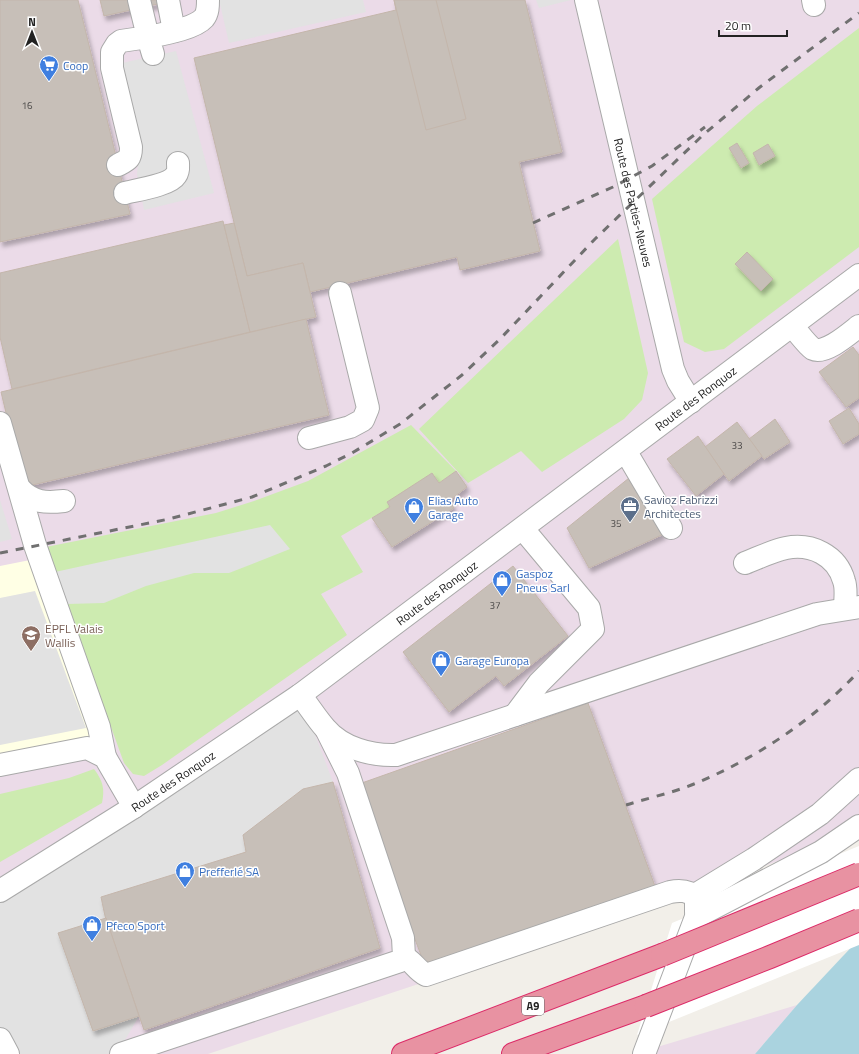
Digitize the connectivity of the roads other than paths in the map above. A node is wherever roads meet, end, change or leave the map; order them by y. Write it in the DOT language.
graph roads {
  1 [pos="140,0"];
  2 [pos="168,0"];
  3 [pos="208,0"];
  4 [pos="586,0"];
  5 [pos="174,31"];
  6 [pos="150,46"];
  7 [pos="178,163"];
  8 [pos="118,164"];
  9 [pos="125,193"];
  10 [pos="859,275"];
  11 [pos="340,293"];
  12 [pos="792,326"];
  13 [pos="859,326"];
  14 [pos="691,402"];
  15 [pos="0,423"];
  16 [pos="309,438"];
  17 [pos="626,452"];
  18 [pos="20,489"];
  19 [pos="64,501"];
  20 [pos="671,528"];
  21 [pos="523,529"];
  22 [pos="745,563"];
  23 [pos="852,608"];
  24 [pos="300,695"];
  25 [pos="515,715"];
  26 [pos="325,728"];
  27 [pos="105,757"];
  28 [pos="0,765"];
  29 [pos="859,779"];
  30 [pos="134,807"];
  31 [pos="859,826"];
  32 [pos="859,874"];
  33 [pos="0,891"];
  34 [pos="696,908"];
  35 [pos="859,920"];
  36 [pos="404,957"];
  37 [pos="0,1039"];
  38 [pos="8,1054"];
  39 [pos="121,1054"];
  40 [pos="403,1054"];
  41 [pos="513,1054"];
  42 [pos="644,1054"];
  1 -- 6 [label="street"];
  2 -- 5 [label="street"];
  3 -- 5 [label="street"];
  4 -- 14 [label="street, Route des Parties-Neuves"];
  5 -- 6 [label="street"];
  6 -- 8 [label="street"];
  7 -- 9 [label="street"];
  10 -- 12 [label="street, Route des Ronquoz"];
  11 -- 16 [label="street"];
  12 -- 13 [label="street"];
  12 -- 14 [label="street, Route des Ronquoz"];
  14 -- 17 [label="street, Route des Ronquoz"];
  15 -- 18 [label="street"];
  17 -- 20 [label="street"];
  17 -- 21 [label="street, Route des Ronquoz"];
  18 -- 19 [label="street"];
  18 -- 27 [label="street"];
  21 -- 24 [label="street, Route des Ronquoz"];
  21 -- 25 [label="street"];
  22 -- 23 [label="street"];
  23 -- 25 [label="street"];
  24 -- 26 [label="street"];
  24 -- 30 [label="street, Route des Ronquoz"];
  25 -- 26 [label="street"];
  26 -- 36 [label="street"];
  27 -- 28 [label="street"];
  27 -- 30 [label="street"];
  29 -- 34 [label="street"];
  30 -- 33 [label="street, Route des Ronquoz"];
  31 -- 34 [label="street"];
  32 -- 40 [label="highway, A9, bridge"];
  34 -- 36 [label="street"];
  34 -- 42 [label="street"];
  35 -- 41 [label="highway, bridge"];
  36 -- 39 [label="street"];
  37 -- 38 [label="street"];
}
